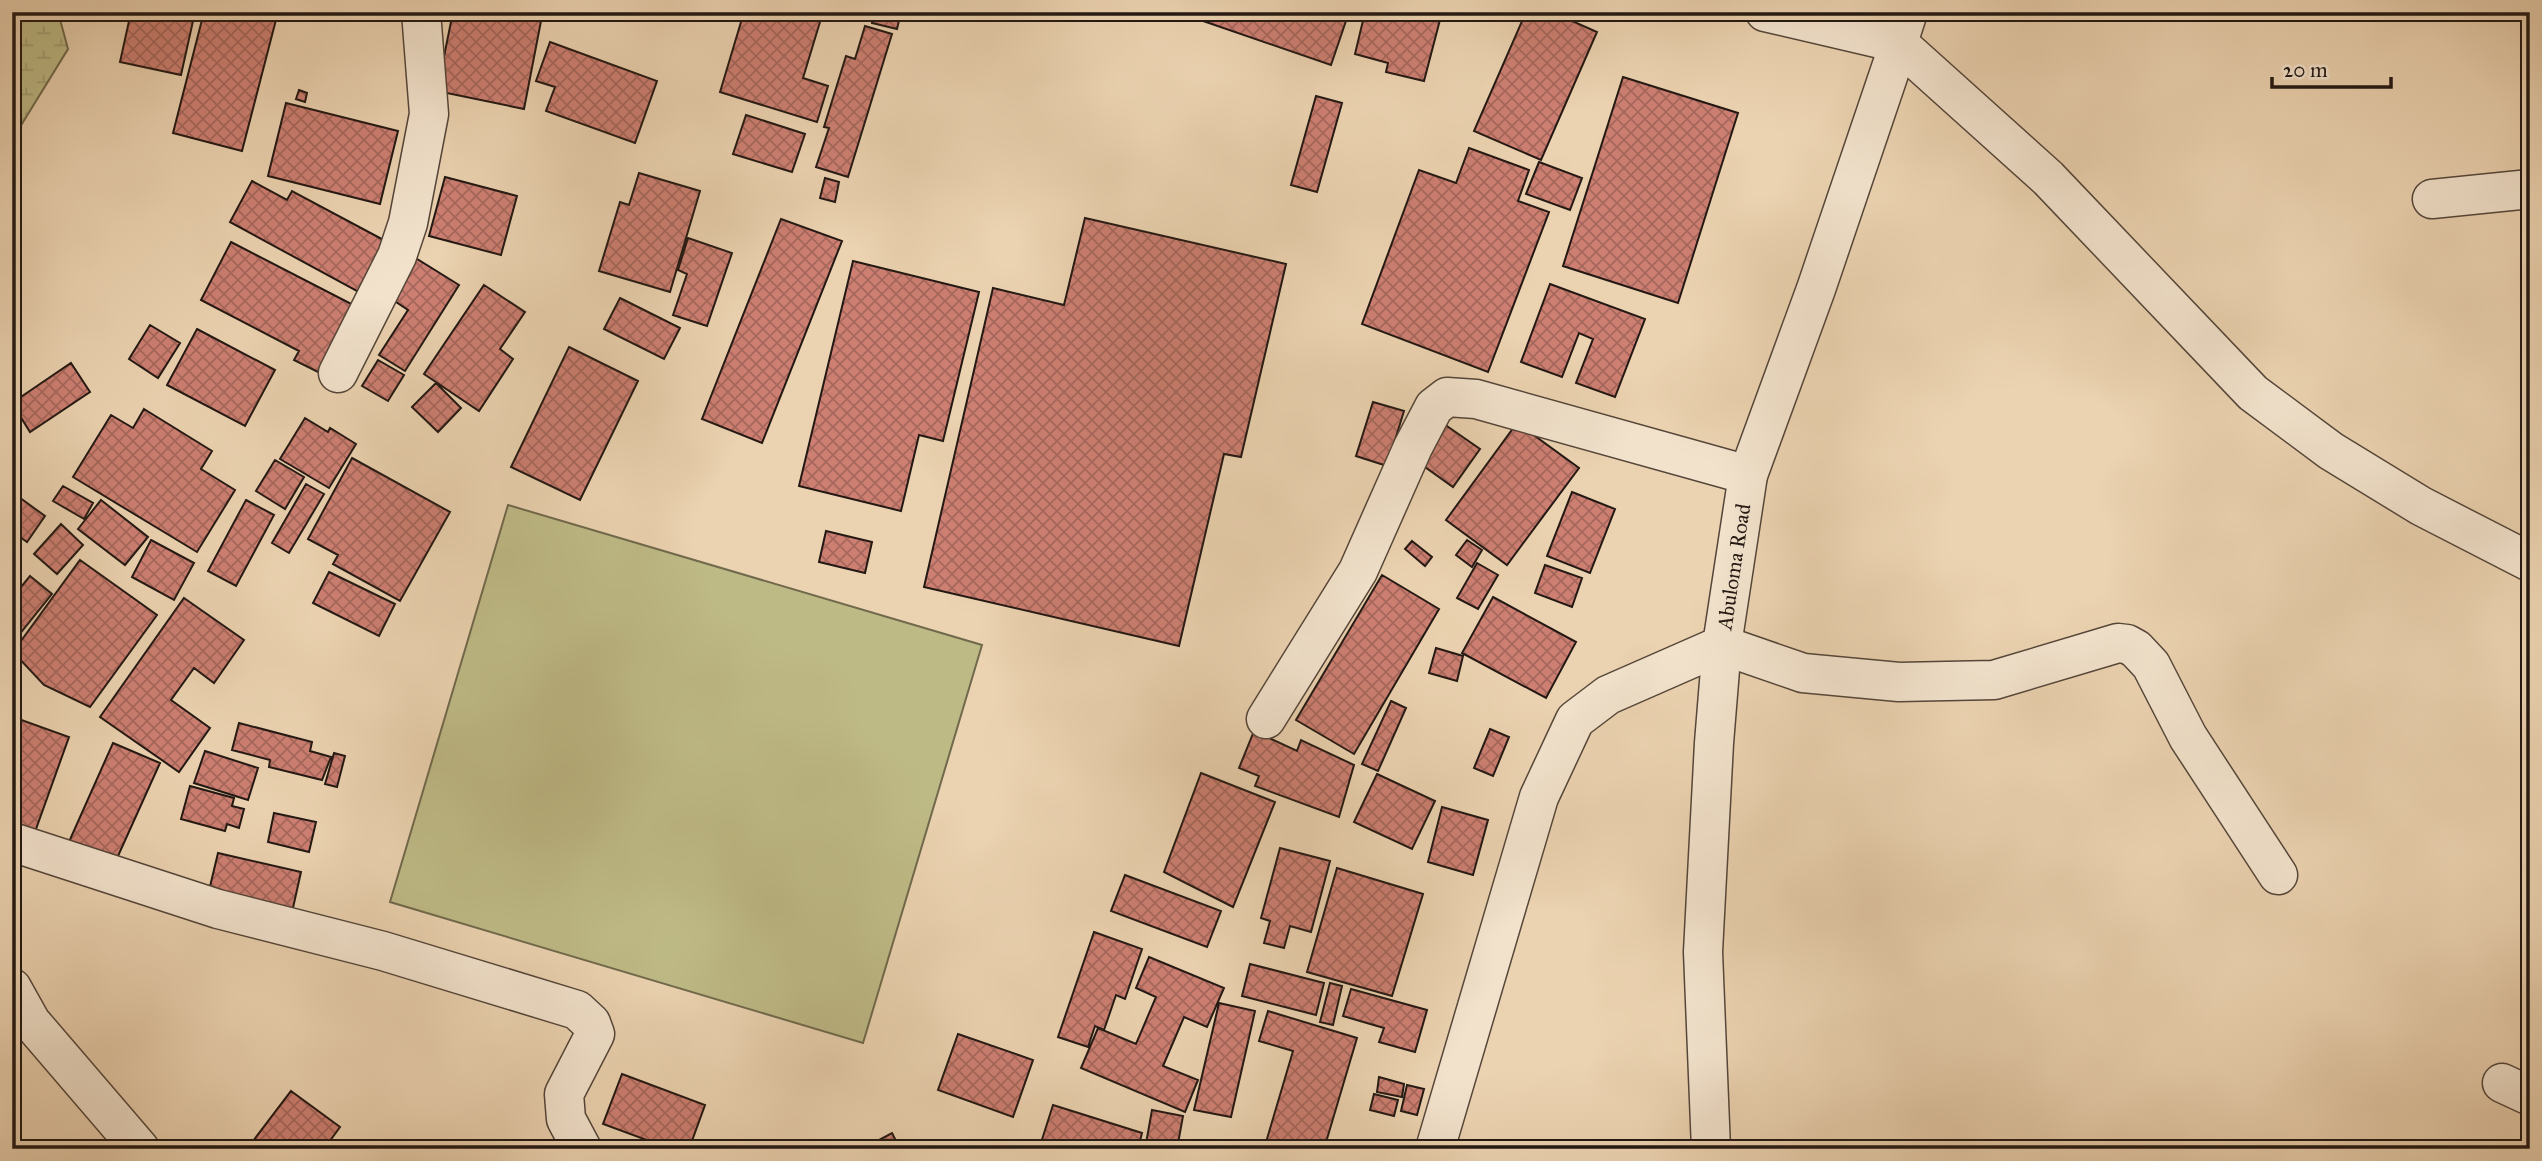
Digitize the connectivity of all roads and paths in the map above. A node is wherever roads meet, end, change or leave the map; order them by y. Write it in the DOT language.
graph roads {
  1 [pos="421,12"];
  2 [pos="1765,12"];
  3 [pos="1901,33"];
  4 [pos="2530,190"];
  5 [pos="2432,199"];
  6 [pos="338,373"];
  7 [pos="1748,475"];
  8 [pos="2530,562"];
  9 [pos="1722,645"];
  10 [pos="1266,719"];
  11 [pos="12,842"];
  12 [pos="2278,875"];
  13 [pos="12,988"];
  14 [pos="140,1149"];
  15 [pos="582,1149"];
  16 [pos="1435,1149"];
  17 [pos="1711,1149"];
  1 -- 6 [label="street"];
  2 -- 3 [label="street"];
  3 -- 7 [label="street, Abuloma Road"];
  3 -- 8 [label="street"];
  4 -- 5 [label="street"];
  7 -- 9 [label="street, Abuloma Road"];
  7 -- 10 [label="street"];
  9 -- 12 [label="street"];
  9 -- 16 [label="street"];
  9 -- 17 [label="street, Abuloma Road"];
  11 -- 15 [label="street"];
  13 -- 14 [label="street"];
}
